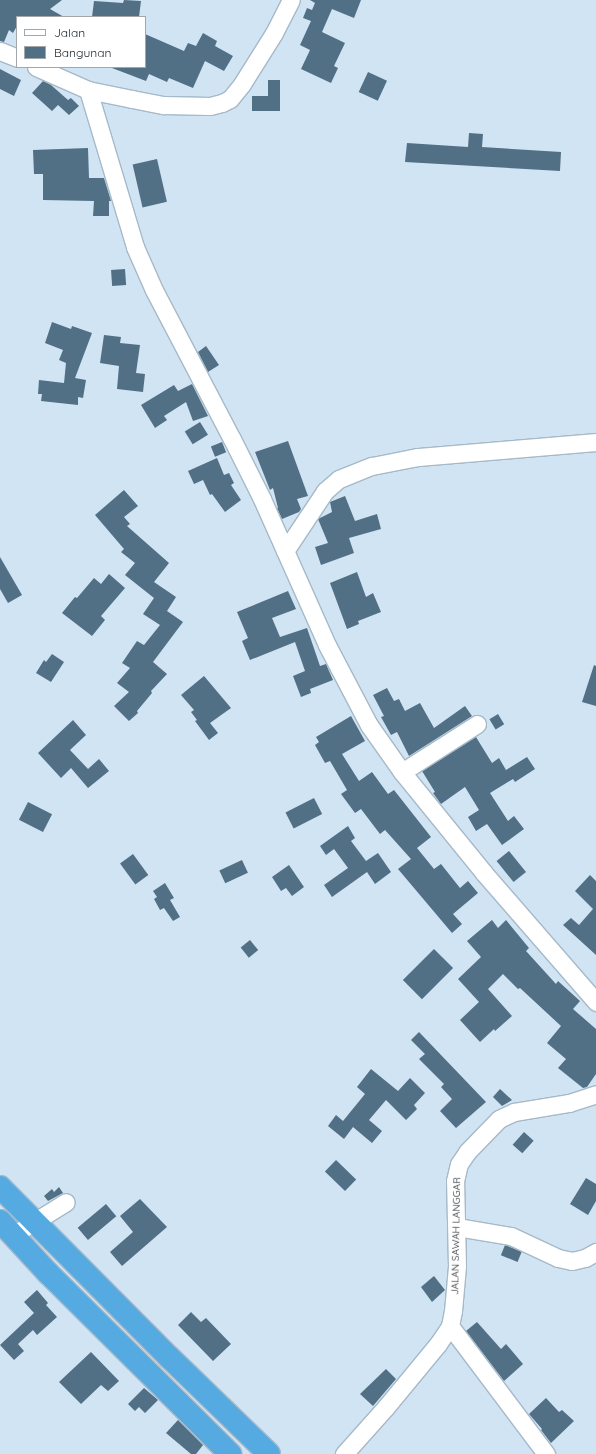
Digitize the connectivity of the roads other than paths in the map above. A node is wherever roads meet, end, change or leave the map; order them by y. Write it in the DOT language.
graph roads {
  1 [pos="291,0"];
  2 [pos="0,51"];
  3 [pos="16,58"];
  4 [pos="38,68"];
  5 [pos="88,90"];
  6 [pos="596,442"];
  7 [pos="285,551"];
  8 [pos="477,724"];
  9 [pos="402,772"];
  10 [pos="596,1002"];
  11 [pos="596,1094"];
  12 [pos="0,1187"];
  13 [pos="66,1202"];
  14 [pos="36,1221"];
  15 [pos="457,1227"];
  16 [pos="7,1228"];
  17 [pos="596,1252"];
  18 [pos="450,1326"];
  19 [pos="230,1454"];
  20 [pos="269,1454"];
  21 [pos="344,1454"];
  22 [pos="546,1454"];
  1 -- 5 [label="street"];
  2 -- 3 [label="street"];
  4 -- 5 [label="street"];
  5 -- 7 [label="street"];
  6 -- 7 [label="street"];
  7 -- 9 [label="street"];
  8 -- 9 [label="street"];
  9 -- 10 [label="street"];
  11 -- 15 [label="street, JALAN SAWAH LANGGAR"];
  12 -- 14 [label="highway"];
  13 -- 14 [label="street"];
  14 -- 16 [label="street"];
  14 -- 20 [label="highway"];
  15 -- 17 [label="street"];
  15 -- 18 [label="street, JALAN SAWAH LANGGAR"];
  16 -- 19 [label="highway"];
  18 -- 21 [label="street, JALAN SAWAH LANGGAR"];
  18 -- 22 [label="street"];
}
